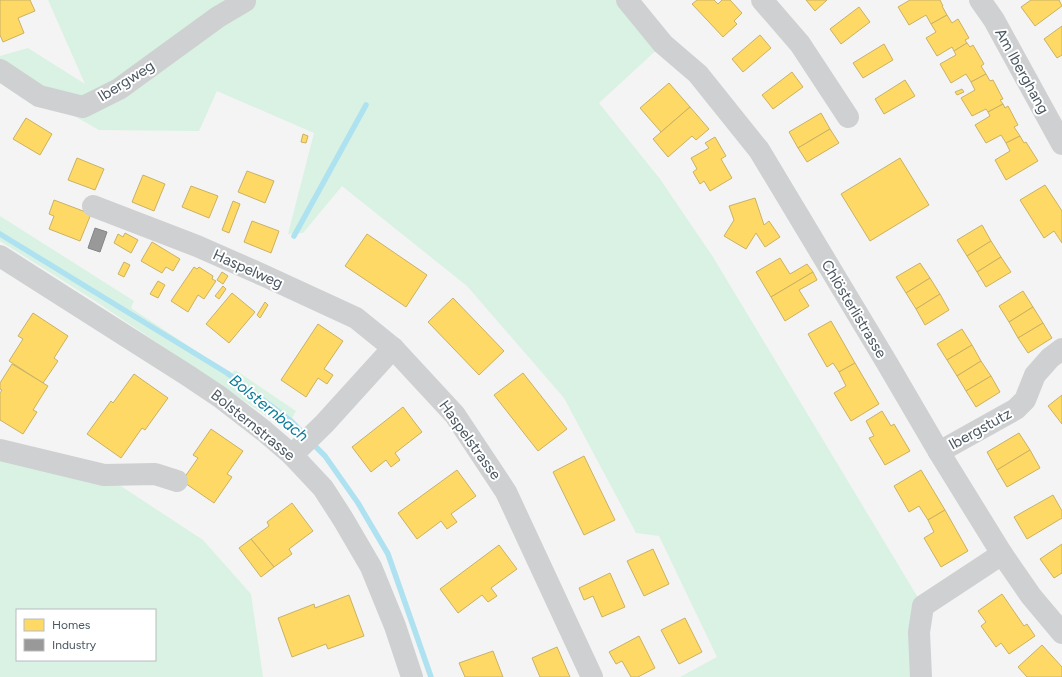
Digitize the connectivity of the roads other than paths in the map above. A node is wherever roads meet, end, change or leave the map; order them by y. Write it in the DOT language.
graph roads {
  1 [pos="627,0"];
  2 [pos="762,0"];
  3 [pos="980,0"];
  4 [pos="245,1"];
  5 [pos="0,70"];
  6 [pos="848,117"];
  7 [pos="1062,144"];
  8 [pos="93,206"];
  9 [pos="0,256"];
  10 [pos="393,348"];
  11 [pos="1062,349"];
  12 [pos="304,443"];
  13 [pos="0,450"];
  14 [pos="939,452"];
  15 [pos="177,481"];
  16 [pos="1002,554"];
  17 [pos="1062,633"];
  18 [pos="412,677"];
  19 [pos="592,677"];
  20 [pos="921,677"];
  1 -- 14 [label="street, Chlösterlistrasse"];
  2 -- 6 [label="street"];
  3 -- 7 [label="street, Am Iberghang"];
  4 -- 5 [label="street, Ibergweg"];
  8 -- 10 [label="street, Haspelweg"];
  9 -- 12 [label="street, Bolsternstrasse"];
  10 -- 12 [label="street"];
  10 -- 19 [label="street, Haspelstrasse"];
  11 -- 14 [label="street, Ibergstutz"];
  12 -- 18 [label="street, Bolsternstrasse"];
  13 -- 15 [label="street"];
  14 -- 16 [label="street, Chlösterlistrasse"];
  16 -- 17 [label="street, Chlösterlistrasse"];
  16 -- 20 [label="street"];
}
